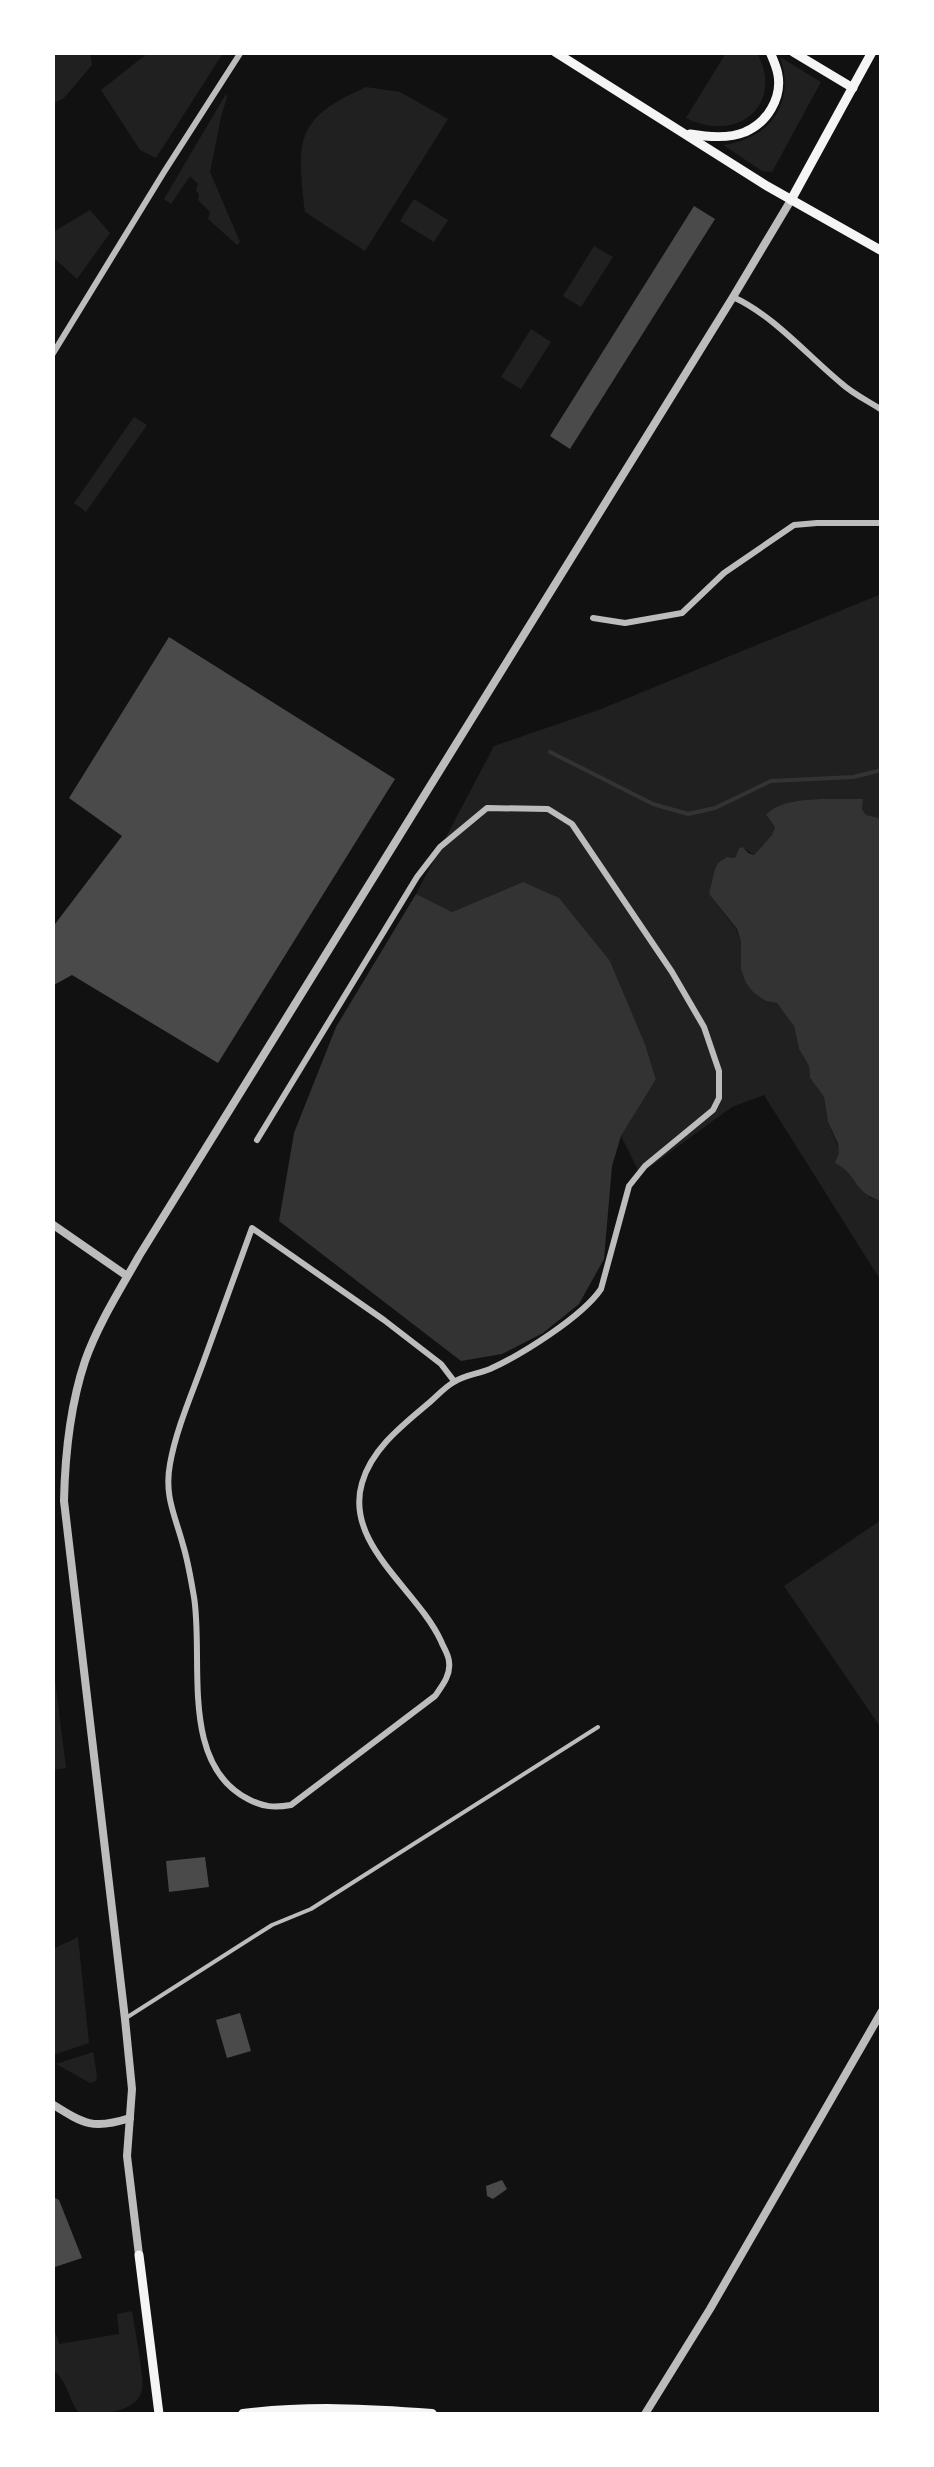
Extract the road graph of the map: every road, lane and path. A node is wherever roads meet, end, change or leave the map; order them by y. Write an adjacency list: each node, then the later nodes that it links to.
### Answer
1 (241, 52): 11 (street)
2 (555, 52): 7 (main road)
3 (770, 52): 7 (main road)
4 (793, 52): 6 (main road)
5 (872, 52): 6 (main road)
6 (853, 88): 8 (main road)
7 (683, 132): 8 (main road)
8 (790, 200): 9 (main road); 10 (street)
9 (882, 251)
10 (733, 297): 12 (street); 17 (street)
11 (52, 355)
12 (882, 410)
13 (882, 522): 14 (street)
14 (593, 618)
15 (257, 1140): 18 (street)
16 (52, 1224): 17 (street)
17 (127, 1276): 21 (street)
18 (454, 1381): 18 (street)
19 (598, 1726): 21 (lane)
20 (882, 2011): 28 (street)
21 (125, 2019): 23 (street)
22 (52, 2104): 23 (street)
23 (130, 2118): 24 (street)
24 (139, 2256): 25 (main road)
25 (159, 2414)
26 (243, 2414): 27 (main road)
27 (432, 2414)
28 (645, 2414)

